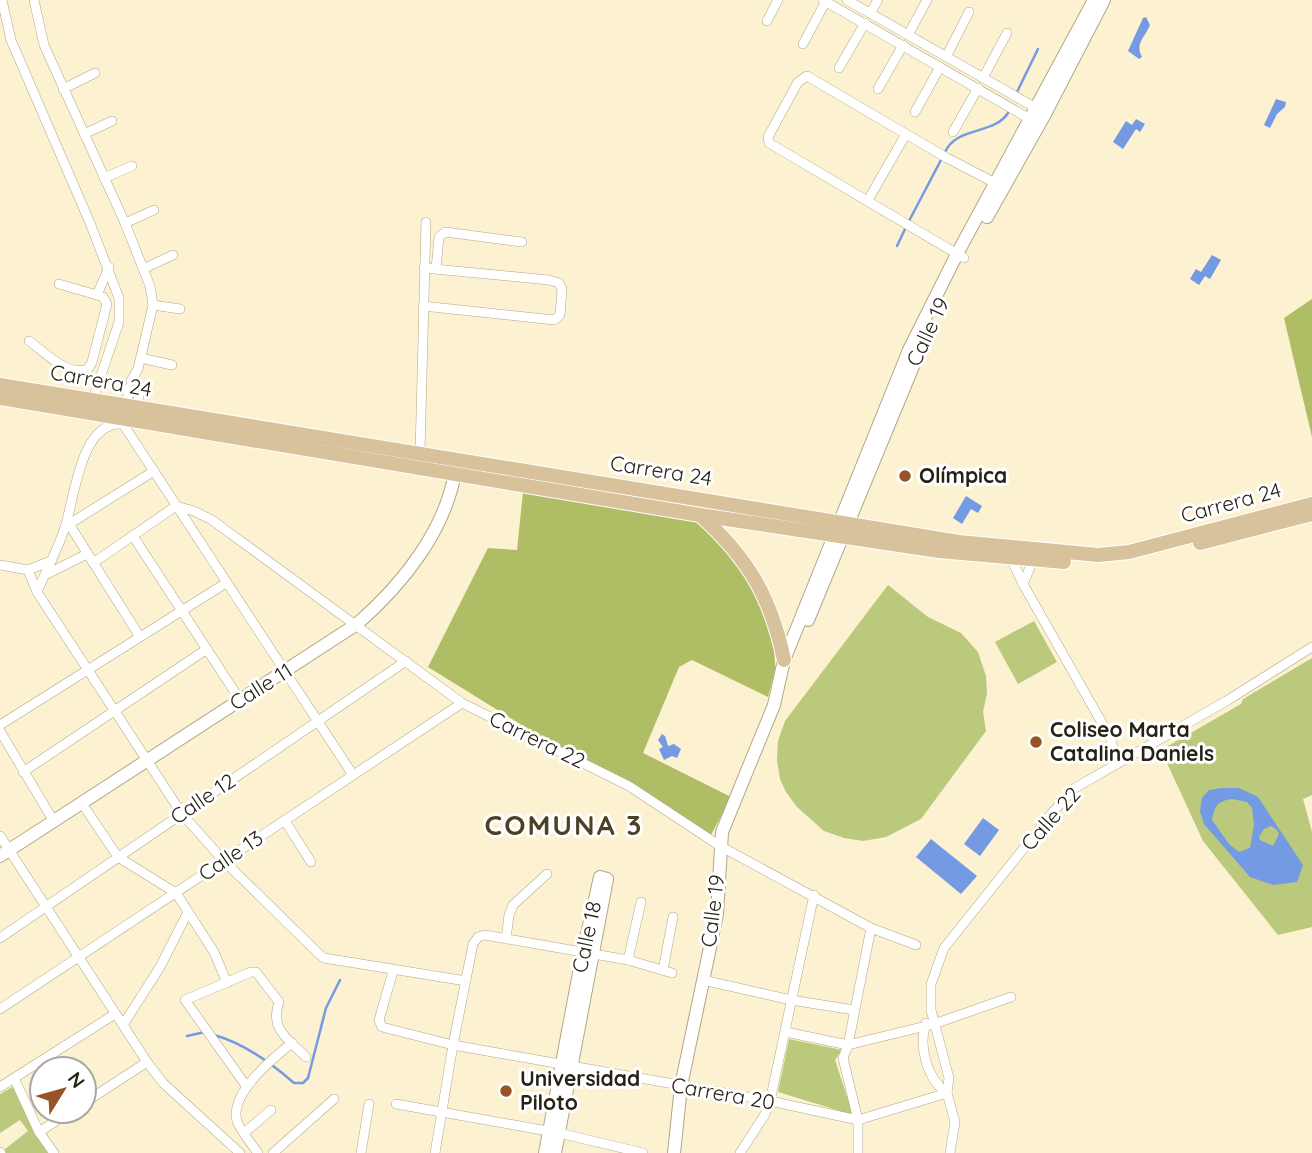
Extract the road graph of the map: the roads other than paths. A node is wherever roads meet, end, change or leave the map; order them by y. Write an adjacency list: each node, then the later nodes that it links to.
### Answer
1 (34, 0): 25 (street)
2 (778, 0): 13 (street)
3 (847, 0): 11 (street)
4 (878, 0): 11 (street)
5 (927, 0): 16 (street)
6 (1094, 0): 28 (street, Calle 19)
7 (1104, 0): 28 (street, Calle 19)
8 (824, 1): 14 (street); 17 (street)
9 (2, 2): 12 (street)
10 (969, 12): 19 (street)
11 (870, 13): 16 (street)
12 (2, 14): 43 (street)
13 (767, 22)
14 (865, 23): 18 (street); 21 (street)
15 (1007, 33): 23 (street)
16 (908, 35): 19 (street)
17 (803, 44)
18 (903, 45): 20 (street); 26 (street)
19 (946, 57): 23 (street)
20 (940, 67): 24 (street); 27 (street)
21 (839, 68)
22 (95, 73): 25 (street)
23 (983, 78): 28 (street)
24 (978, 88): 28 (street); 30 (street)
25 (63, 89): 31 (street)
26 (878, 89)
27 (915, 112)
28 (1038, 116): 35 (street, Calle 19)
29 (113, 121): 31 (street)
30 (953, 132)
31 (84, 134): 34 (street)
32 (906, 134): 35 (street); 36 (street); 36 (street)
33 (132, 166): 34 (street)
34 (104, 178): 39 (street)
35 (1000, 185): 42 (street, Calle 19)
36 (868, 200): 42 (street)
37 (153, 210): 39 (street)
38 (426, 222): 45 (street)
39 (125, 223): 44 (street)
40 (522, 242): 46 (street)
41 (173, 256): 44 (street)
42 (961, 256): 68 (street, Calle 19)
43 (108, 267): 48 (street); 57 (street)
44 (145, 268): 49 (street)
45 (424, 268): 46 (street); 50 (street)
46 (436, 269): 50 (street)
47 (59, 284): 48 (street)
48 (97, 295): 52 (street)
49 (153, 305): 51 (street); 53 (street)
50 (423, 306): 59 (street)
51 (180, 309)
52 (29, 341)
53 (141, 358): 54 (street); 58 (street)
54 (172, 365)
55 (0, 385): 57 (main road, Carrera 24)
56 (0, 398): 57 (main road, Carrera 24)
57 (91, 407): 58 (main road, Carrera 24)
58 (129, 416): 59 (main road, Carrera 24); 61 (main road, Carrera 24); 62 (street); 67 (street)
59 (420, 453): 60 (main road, Carrera 24); 61 (street)
60 (456, 467): 61 (main road, Carrera 24); 66 (main road, Carrera 24); 68 (main road, Carrera 24); 83 (street, Calle 11)
61 (431, 470)
62 (154, 471): 64 (street); 67 (street)
63 (1312, 504): 68 (main road, Carrera 24)
64 (176, 506): 69 (street); 78 (street); 83 (street, Carrera 22)
65 (1312, 514): 72 (main road, Carrera 24)
66 (700, 515): 68 (main road, Carrera 24); 87 (main road)
67 (67, 526): 70 (street); 73 (street)
68 (841, 529): 71 (main road, Carrera 24); 81 (street, Calle 19)
69 (133, 536): 74 (street); 82 (street)
70 (87, 554): 74 (street); 77 (street)
71 (1011, 558): 72 (main road, Carrera 24); 79 (street)
72 (1033, 560): 79 (street)
73 (51, 561): 76 (street); 77 (street)
74 (93, 563): 84 (street)
75 (0, 565): 76 (street)
76 (28, 570): 80 (street)
77 (44, 575): 80 (street)
78 (226, 583): 82 (street); 90 (street)
79 (1023, 584): 99 (street)
80 (37, 592): 89 (street)
81 (816, 592): 87 (street, Calle 19); 91 (street, Calle 19)
82 (182, 611): 84 (street); 86 (street)
83 (357, 624): 88 (street, Carrera 22); 90 (street, Calle 11)
84 (140, 637): 89 (street)
85 (1312, 647): 99 (street, Calle 22)
86 (207, 649): 92 (street); 94 (street)
87 (784, 660): 91 (street, Calle 19)
88 (406, 661): 93 (street, Carrera 22); 95 (street, Calle 12)
89 (88, 670): 94 (street); 96 (street)
90 (285, 672): 92 (street, Calle 11); 95 (street)
91 (782, 677): 107 (street, Calle 19)
92 (240, 700): 98 (street, Calle 11)
93 (462, 703): 101 (street, Calle 13); 107 (street, Carrera 22)
94 (116, 711): 98 (street); 100 (street)
95 (317, 722): 101 (street); 103 (street, Calle 12)
96 (0, 725)
97 (0, 731): 100 (street)
98 (148, 760): 102 (street, Calle 11); 103 (street)
99 (1117, 762): 134 (street, Calle 22)
100 (23, 772): 104 (street)
101 (353, 775): 105 (street, Calle 13)
102 (81, 802): 104 (street, Calle 11); 109 (street)
103 (182, 814): 109 (street, Calle 12); 110 (street)
104 (53, 820): 108 (street, Calle 11)
105 (285, 821): 110 (street, Calle 13); 111 (street)
106 (0, 836): 108 (street)
107 (720, 846): 114 (street, Carrera 22); 127 (street, Calle 19)
108 (4, 853): 116 (street)
109 (118, 857): 113 (street); 116 (street, Calle 12)
110 (224, 861): 113 (street, Calle 13); 126 (street)
111 (311, 862)
112 (547, 874): 121 (street)
113 (176, 893): 117 (street); 124 (street, Calle 13)
114 (814, 895): 119 (street, Carrera 22); 131 (street)
115 (641, 902): 125 (street)
116 (46, 907): 120 (street, Calle 12); 124 (street)
117 (188, 912): 129 (street); 137 (street)
118 (673, 917): 125 (street)
119 (871, 928): 122 (street, Carrera 22); 133 (street)
120 (0, 938)
121 (506, 939): 123 (street); 128 (street)
122 (916, 945)
123 (588, 953): 123 (street, Calle 18); 125 (street); 145 (street, Calle 18)
124 (78, 957): 132 (street, Calle 13); 135 (street)
125 (628, 960)
126 (393, 971): 128 (street); 141 (street, Carrera 20)
127 (703, 980): 131 (street); 147 (street, Calle 19)
128 (466, 981): 141 (street)
129 (227, 983): 140 (street); 149 (street)
130 (1011, 997): 136 (street)
131 (791, 1000): 133 (street); 139 (street)
132 (0, 1009)
133 (854, 1010): 142 (street)
134 (931, 1010): 136 (street, Calle 22); 138 (street, Calle 22)
135 (115, 1014): 137 (street); 146 (street)
136 (934, 1024): 138 (street); 150 (street, Calle 22)
137 (123, 1026): 144 (street)
138 (924, 1027): 142 (street); 150 (street, Calle 22)
139 (786, 1032): 142 (street); 153 (street)
140 (292, 1043): 143 (street); 149 (street)
141 (453, 1045): 145 (street, Carrera 20); 157 (street)
142 (848, 1045): 158 (street)
143 (306, 1057)
144 (147, 1062): 151 (street); 164 (street)
145 (565, 1067): 147 (street, Carrera 20); 161 (street, Calle 18)
146 (14, 1078): 148 (street); 160 (street)
147 (681, 1086): 153 (street, Carrera 20); 172 (street, Calle 19)
148 (0, 1087)
149 (247, 1087): 162 (street)
150 (947, 1093): 158 (street, Carrera 20); 175 (street, Calle 22)
151 (98, 1094)
152 (334, 1099): 166 (street)
153 (770, 1101): 158 (street, Carrera 20); 173 (street)
154 (369, 1104): 167 (street)
155 (397, 1104): 157 (street)
156 (271, 1110): 162 (street)
157 (443, 1112): 161 (street); 168 (street)
158 (858, 1120): 174 (street)
159 (50, 1125): 160 (street)
160 (39, 1132): 163 (street)
161 (554, 1132): 169 (street, Calle 18); 170 (street, Calle 18); 171 (street)
162 (244, 1133): 165 (street)
163 (54, 1153)
164 (240, 1153)
165 (258, 1153)
166 (273, 1153)
167 (361, 1153)
168 (435, 1153)
169 (545, 1153)
170 (555, 1153)
171 (643, 1153)
172 (674, 1153)
173 (740, 1153)
174 (858, 1153)
175 (950, 1153)

